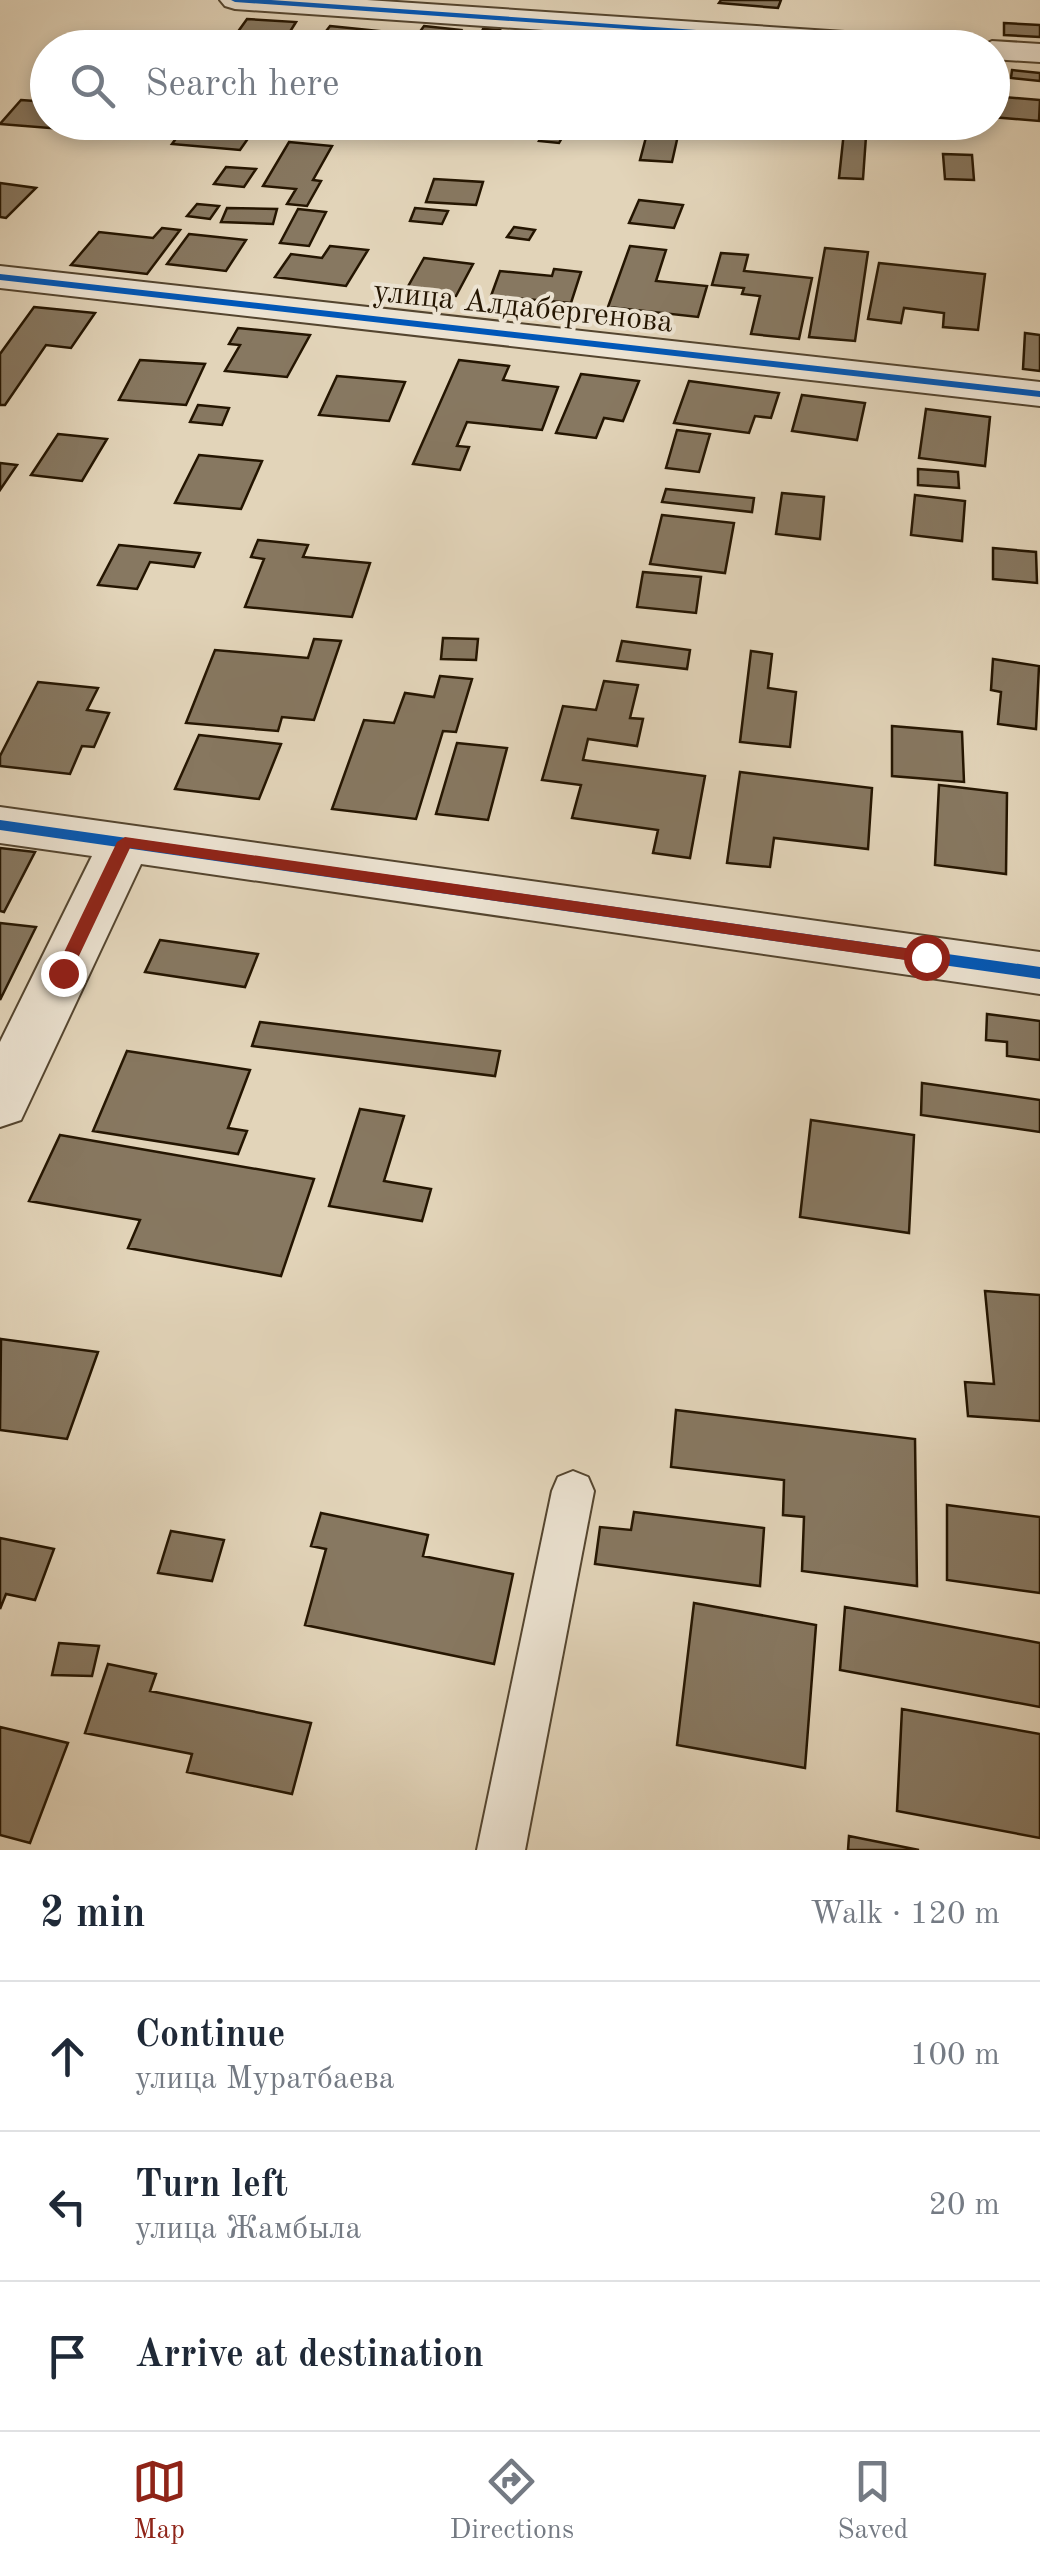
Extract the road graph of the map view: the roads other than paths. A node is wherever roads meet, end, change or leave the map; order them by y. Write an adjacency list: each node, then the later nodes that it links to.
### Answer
1 (236, 0): 2 (street)
2 (552, 10): 3 (street)
3 (761, 30)
4 (1010, 52): 5 (street)
5 (1040, 54)
6 (0, 277): 7 (street, улица Алдабергенова)
7 (1040, 394)
8 (0, 825): 9 (street)
9 (125, 842): 10 (street); 11 (street)
10 (1040, 973)
11 (0, 1104)
12 (573, 1491): 13 (lane)
13 (501, 1850)

